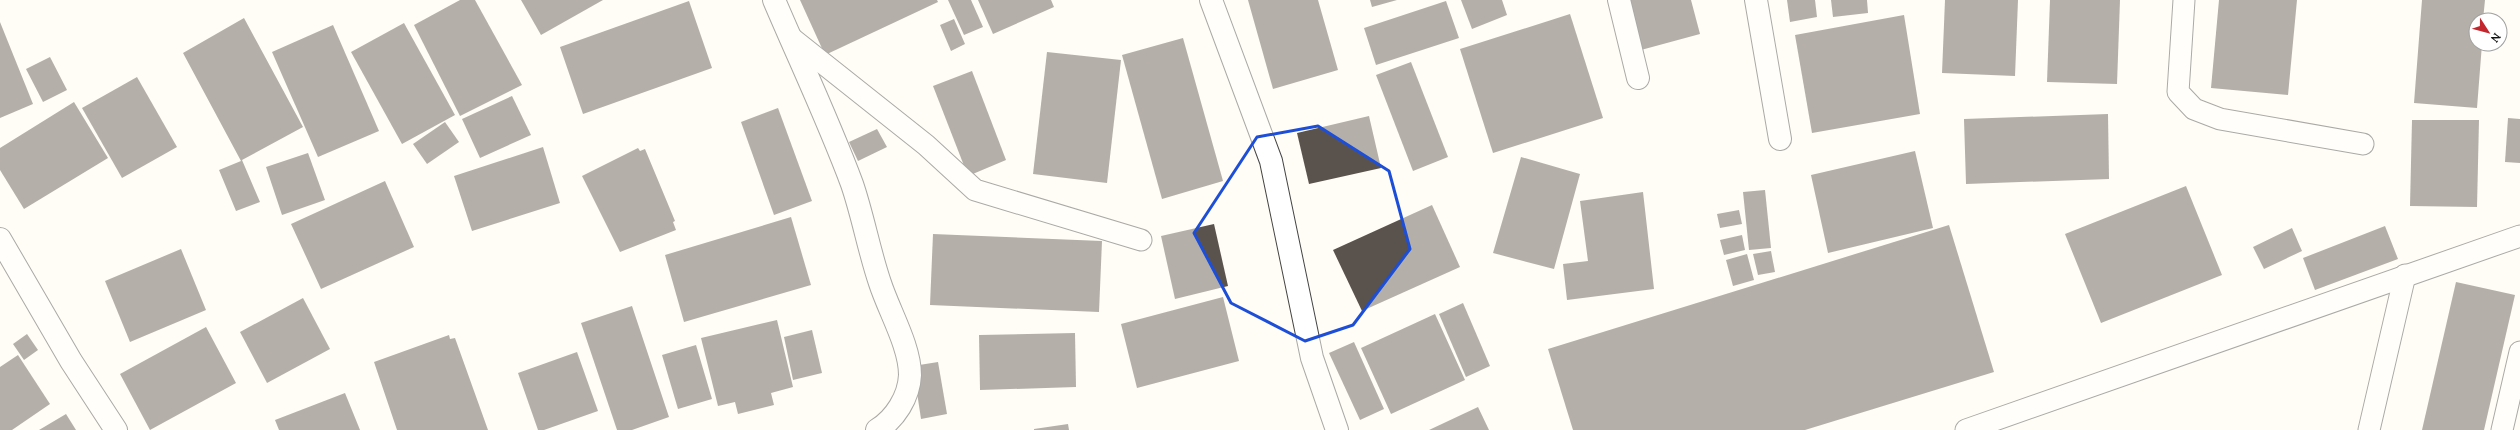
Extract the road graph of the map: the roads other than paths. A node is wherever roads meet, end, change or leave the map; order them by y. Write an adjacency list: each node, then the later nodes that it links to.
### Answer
1 (774, 0): 6 (street)
2 (1211, 0): 17 (street)
3 (1619, 0): 7 (street)
4 (1756, 0): 8 (street)
5 (2184, 0): 9 (lane)
6 (790, 37): 12 (lane); 16 (street)
7 (1638, 78)
8 (1780, 139)
9 (2363, 144)
10 (2520, 236): 13 (lane)
11 (0, 239): 15 (street)
12 (1141, 240)
13 (2405, 275): 18 (lane); 19 (lane)
14 (2520, 352): 20 (lane)
15 (116, 430)
16 (877, 430)
17 (1336, 430)
18 (1966, 430)
19 (2369, 430)
20 (2502, 430)

